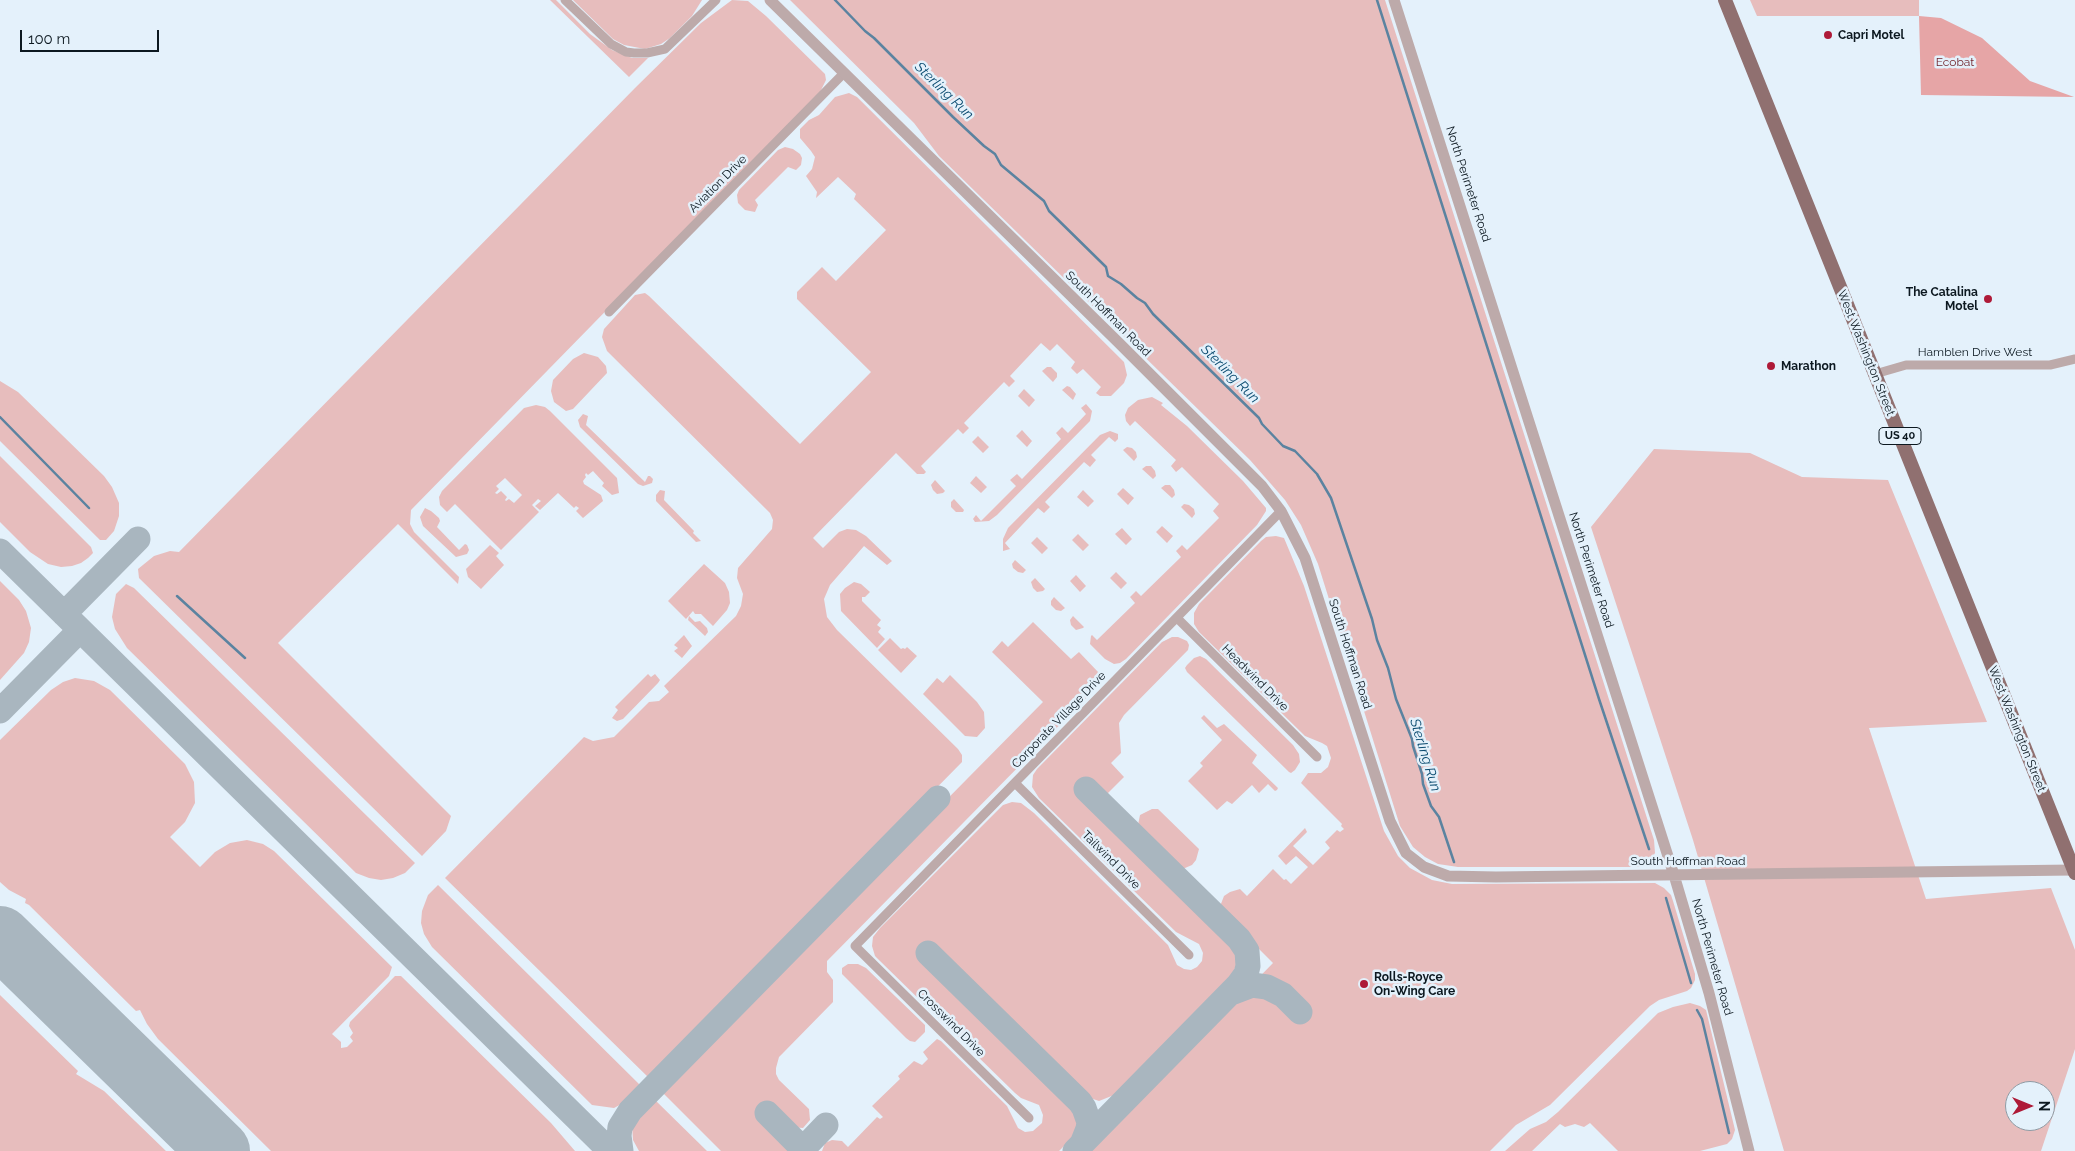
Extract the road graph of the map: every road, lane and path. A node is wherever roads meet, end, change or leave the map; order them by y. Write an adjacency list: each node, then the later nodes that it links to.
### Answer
1 (565, 0): 2 (street)
2 (716, 0)
3 (770, 0): 6 (street, South Hoffman Road)
4 (1394, 0): 15 (street, North Perimeter Road)
5 (1725, 0): 9 (main road, West Washington Street / US 40)
6 (844, 73): 7 (street, Aviation Drive); 10 (street, South Hoffman Road)
7 (609, 312)
8 (2075, 359): 9 (street, Hamblen Drive West)
9 (1875, 374): 14 (main road, West Washington Street / US 40)
10 (1281, 511): 11 (street, Corporate Village Drive); 15 (street, South Hoffman Road)
11 (1177, 618): 12 (street, Headwind Drive); 13 (street, Corporate Village Drive)
12 (1317, 757)
13 (1015, 783): 16 (street, Corporate Village Drive); 17 (street, Tailwind Drive)
14 (2074, 871): 15 (street, South Hoffman Road)
15 (1674, 875): 19 (street, North Perimeter Road)
16 (855, 946): 18 (street, Crosswind Drive)
17 (1189, 955)
18 (1030, 1118)
19 (1749, 1151)

